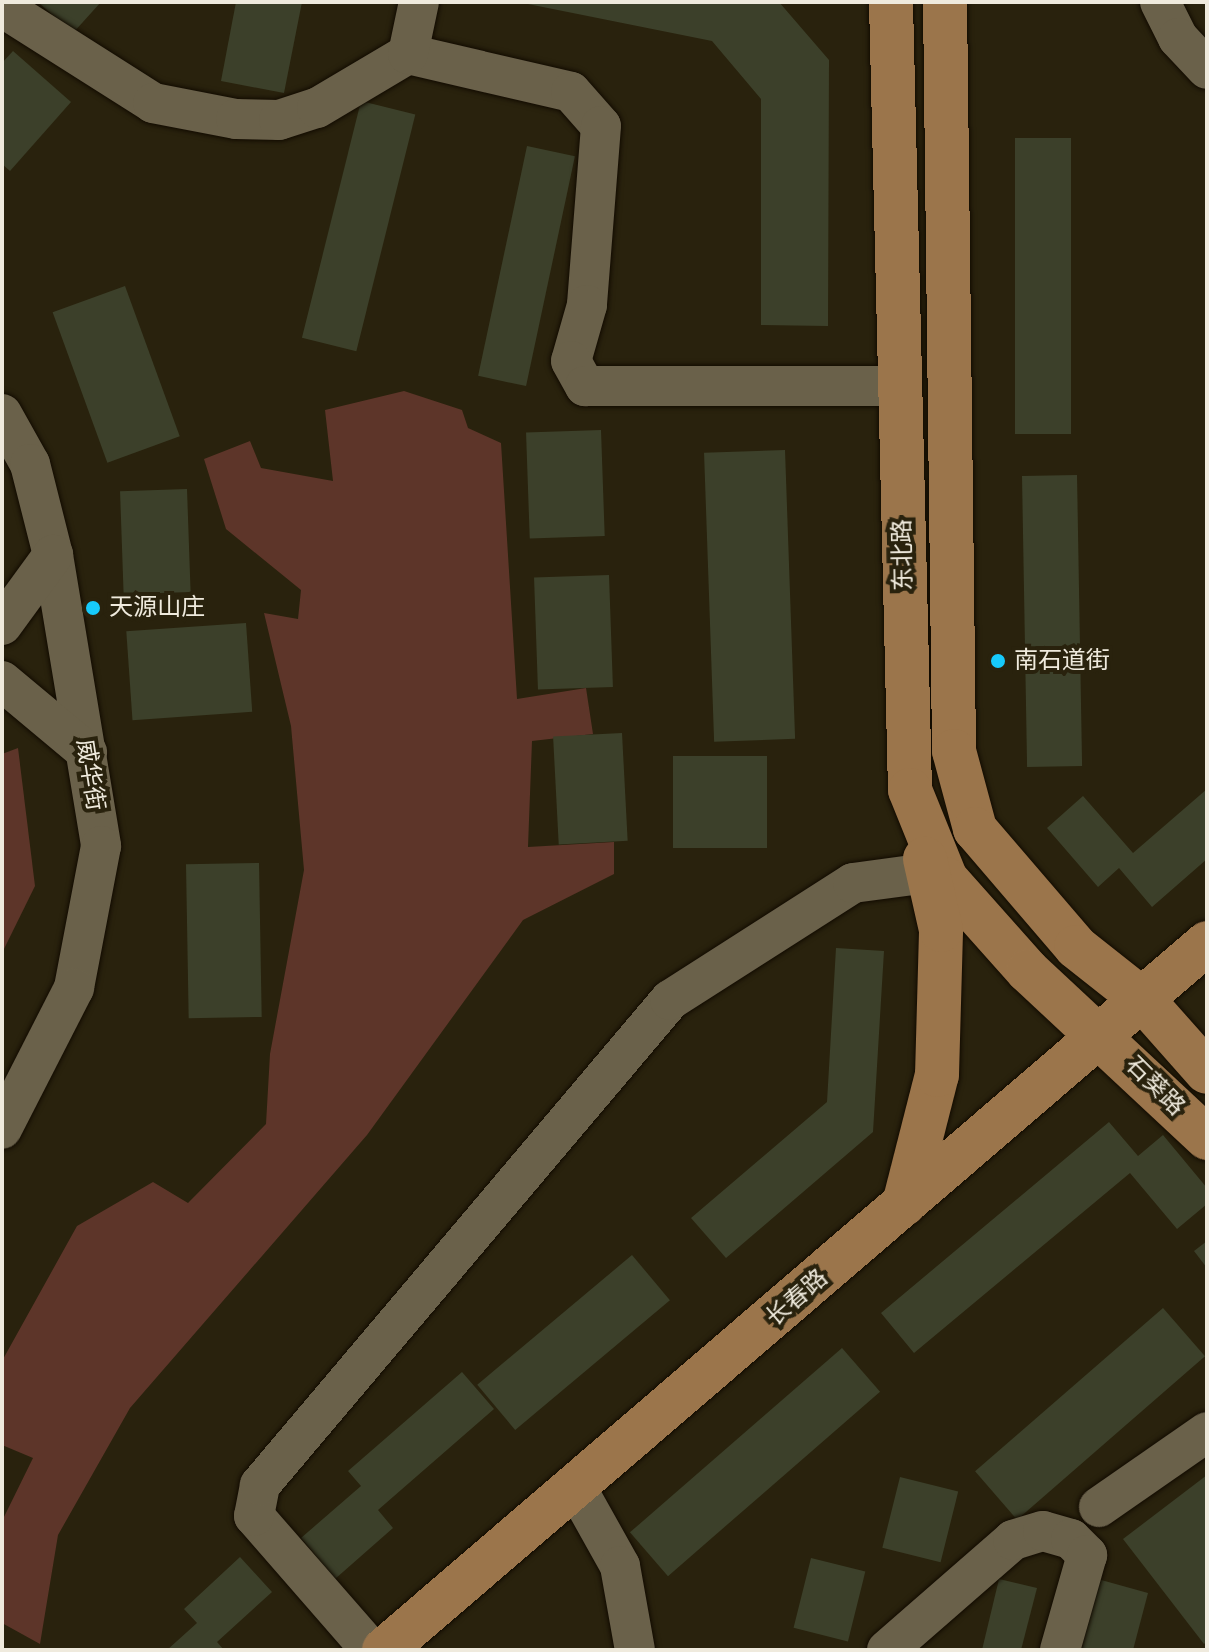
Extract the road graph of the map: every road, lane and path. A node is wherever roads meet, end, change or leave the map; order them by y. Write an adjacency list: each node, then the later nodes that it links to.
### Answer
1 (419, 2): 6 (street)
2 (891, 2): 8 (main road, 东北路)
3 (945, 2): 17 (main road, 东北路)
4 (1160, 2): 7 (street)
5 (2, 7): 6 (street)
6 (408, 54): 8 (street)
7 (1207, 69)
8 (900, 386): 14 (main road, 东北路)
9 (2, 414): 10 (street, 威华街)
10 (53, 555): 11 (street); 13 (street, 威华街)
11 (2, 625)
12 (2, 681): 13 (street)
13 (87, 752): 20 (street, 威华街)
14 (910, 790): 15 (main road); 18 (main road, 东北路)
15 (928, 873): 22 (main road); 26 (street)
16 (1207, 943): 17 (main road, 长春路)
17 (1143, 1000): 18 (main road, 长春路); 19 (main road, 石葵路)
18 (1103, 1034): 21 (main road, 石葵路); 22 (main road, 长春路)
19 (1207, 1072)
20 (2, 1129)
21 (1207, 1138)
22 (904, 1204): 24 (main road, 长春路)
23 (1207, 1432): 25 (street)
24 (577, 1489): 27 (main road, 长春路); 28 (street)
25 (1099, 1507)
26 (371, 1650)
27 (384, 1650)
28 (635, 1650)
29 (887, 1650): 30 (street)
30 (1060, 1650)

